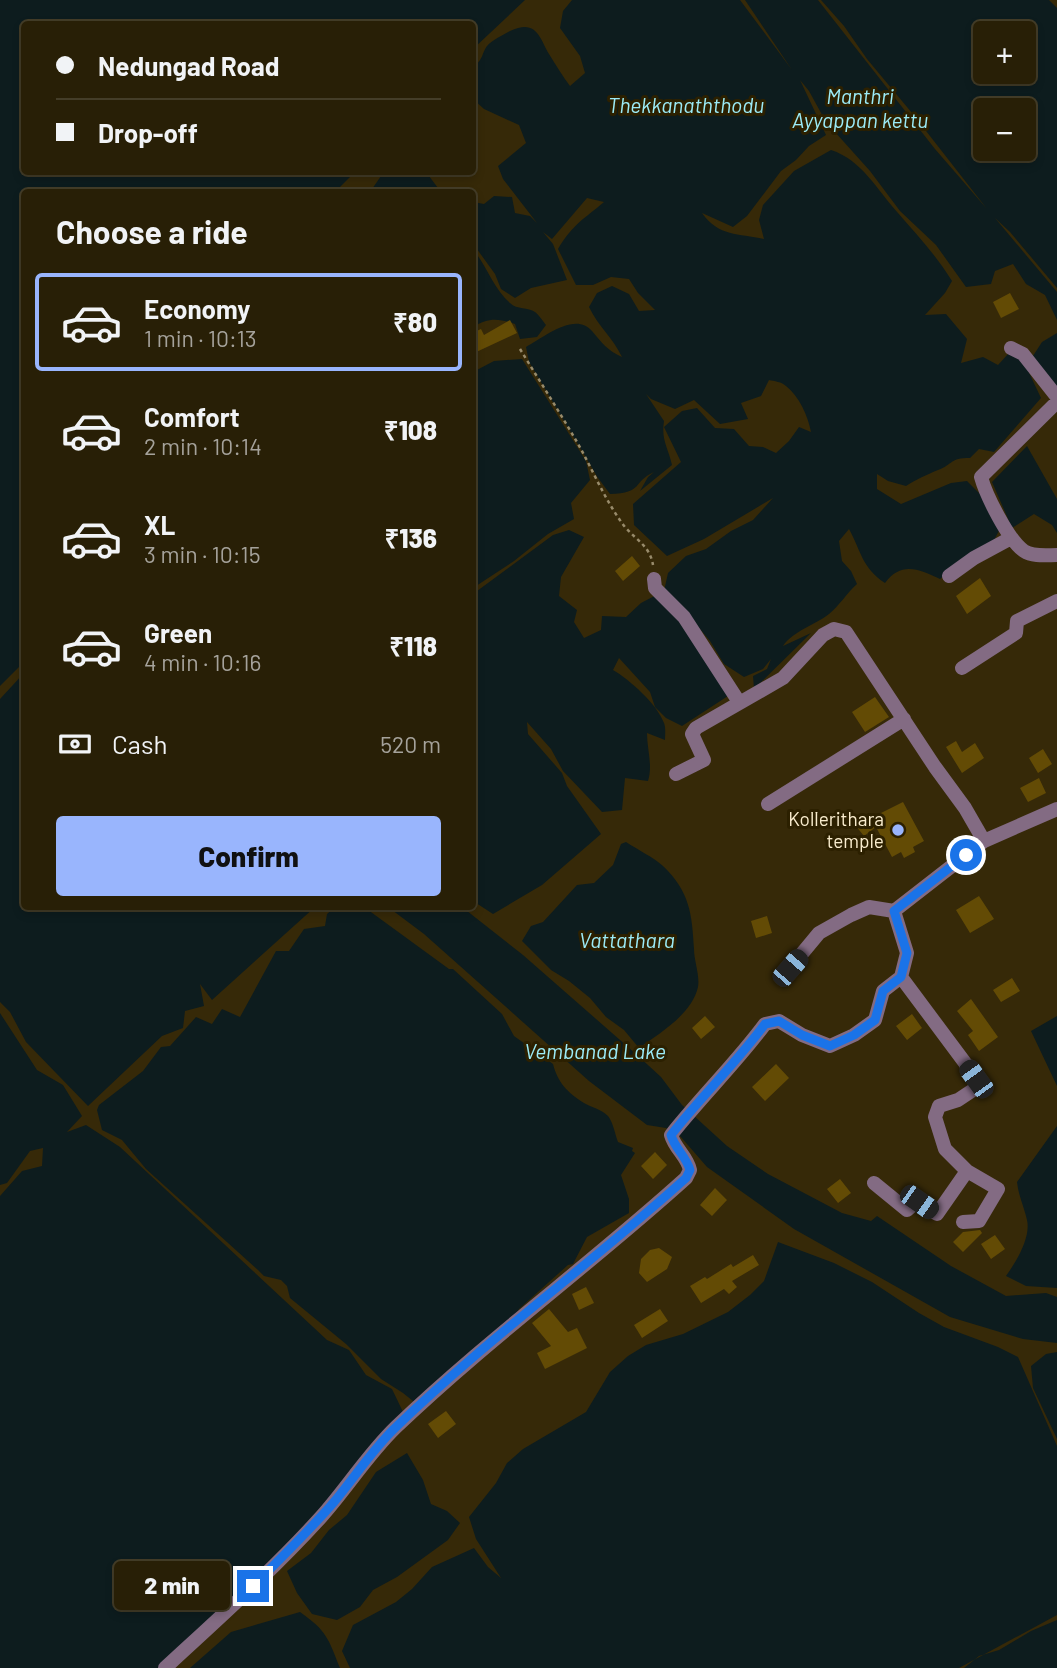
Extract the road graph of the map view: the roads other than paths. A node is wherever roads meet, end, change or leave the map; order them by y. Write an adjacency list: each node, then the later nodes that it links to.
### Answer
1 (1011, 348): 2 (street)
2 (1057, 399): 3 (street)
3 (1011, 538): 4 (street); 5 (street)
4 (1057, 555)
5 (949, 576)
6 (654, 579): 9 (street)
7 (1057, 601): 8 (street)
8 (962, 668)
9 (739, 702): 10 (street); 11 (street)
10 (904, 719): 12 (street); 14 (street)
11 (676, 774)
12 (768, 804)
13 (1057, 809): 14 (street)
14 (984, 841): 15 (street)
15 (894, 911): 16 (street); 17 (street)
16 (790, 968)
17 (901, 977): 18 (street); 21 (street)
18 (967, 1171): 19 (street); 20 (street)
19 (874, 1183)
20 (963, 1222)
21 (165, 1668)

